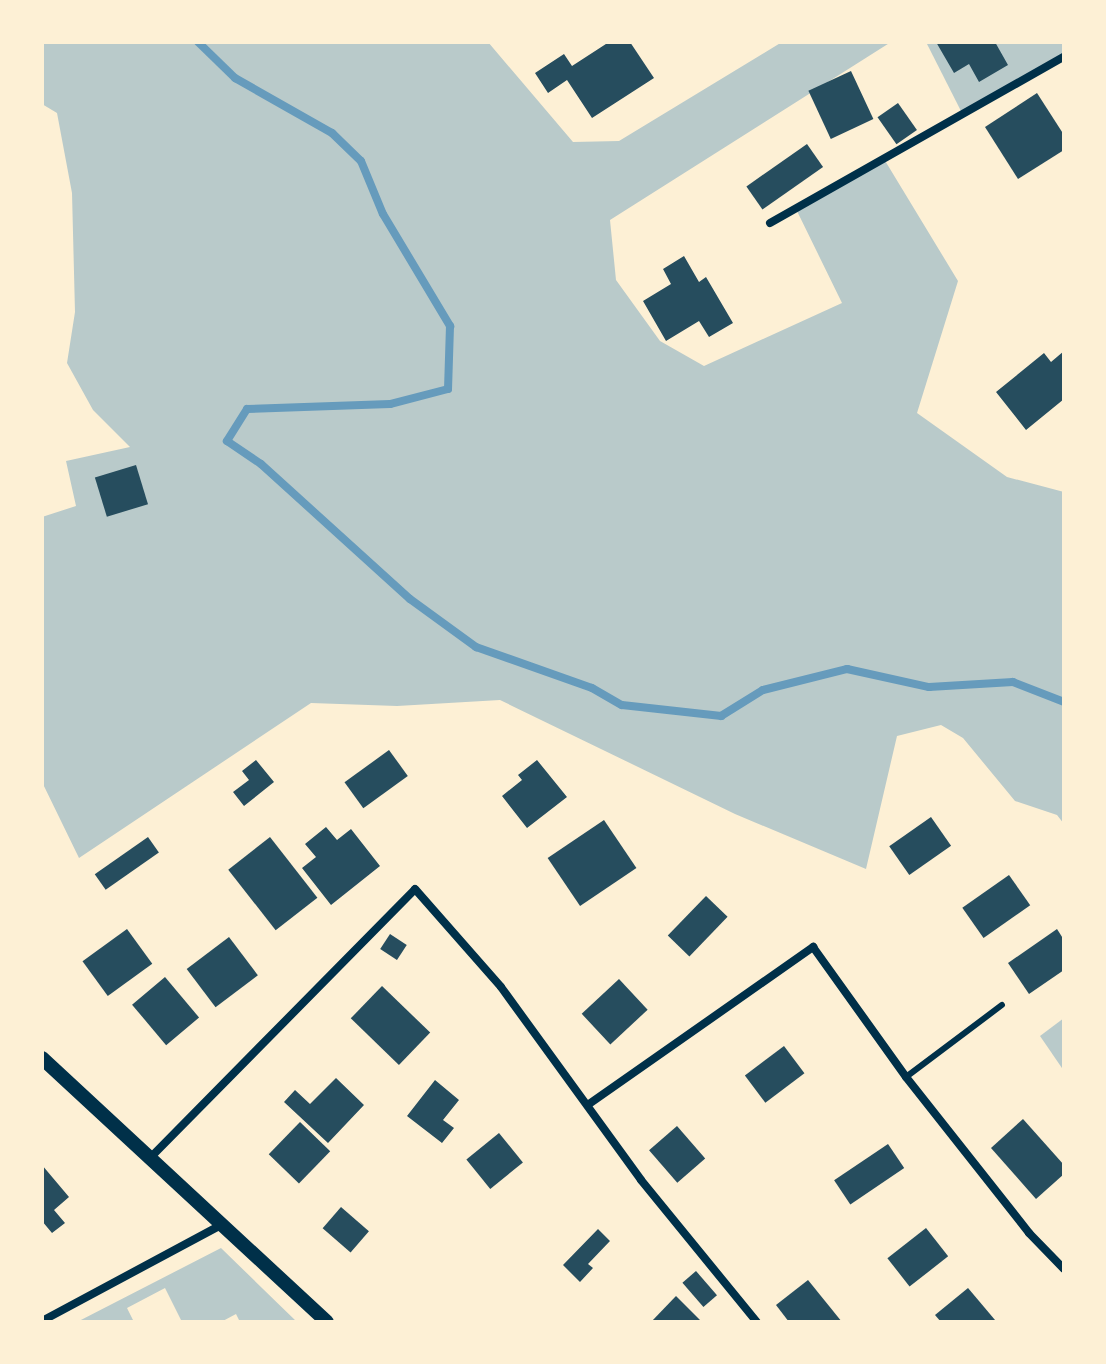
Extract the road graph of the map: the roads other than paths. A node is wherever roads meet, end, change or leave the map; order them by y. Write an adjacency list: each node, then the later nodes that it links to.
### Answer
1 (1064, 57): 2 (street)
2 (770, 223)
3 (1002, 1005): 5 (lane)
4 (42, 1058): 7 (street)
5 (906, 1077): 6 (street); 9 (street)
6 (589, 1104): 7 (street); 12 (street)
7 (151, 1157): 8 (street)
8 (224, 1223): 10 (street); 11 (street)
9 (1064, 1269)
10 (42, 1321)
11 (327, 1322)
12 (757, 1322)

